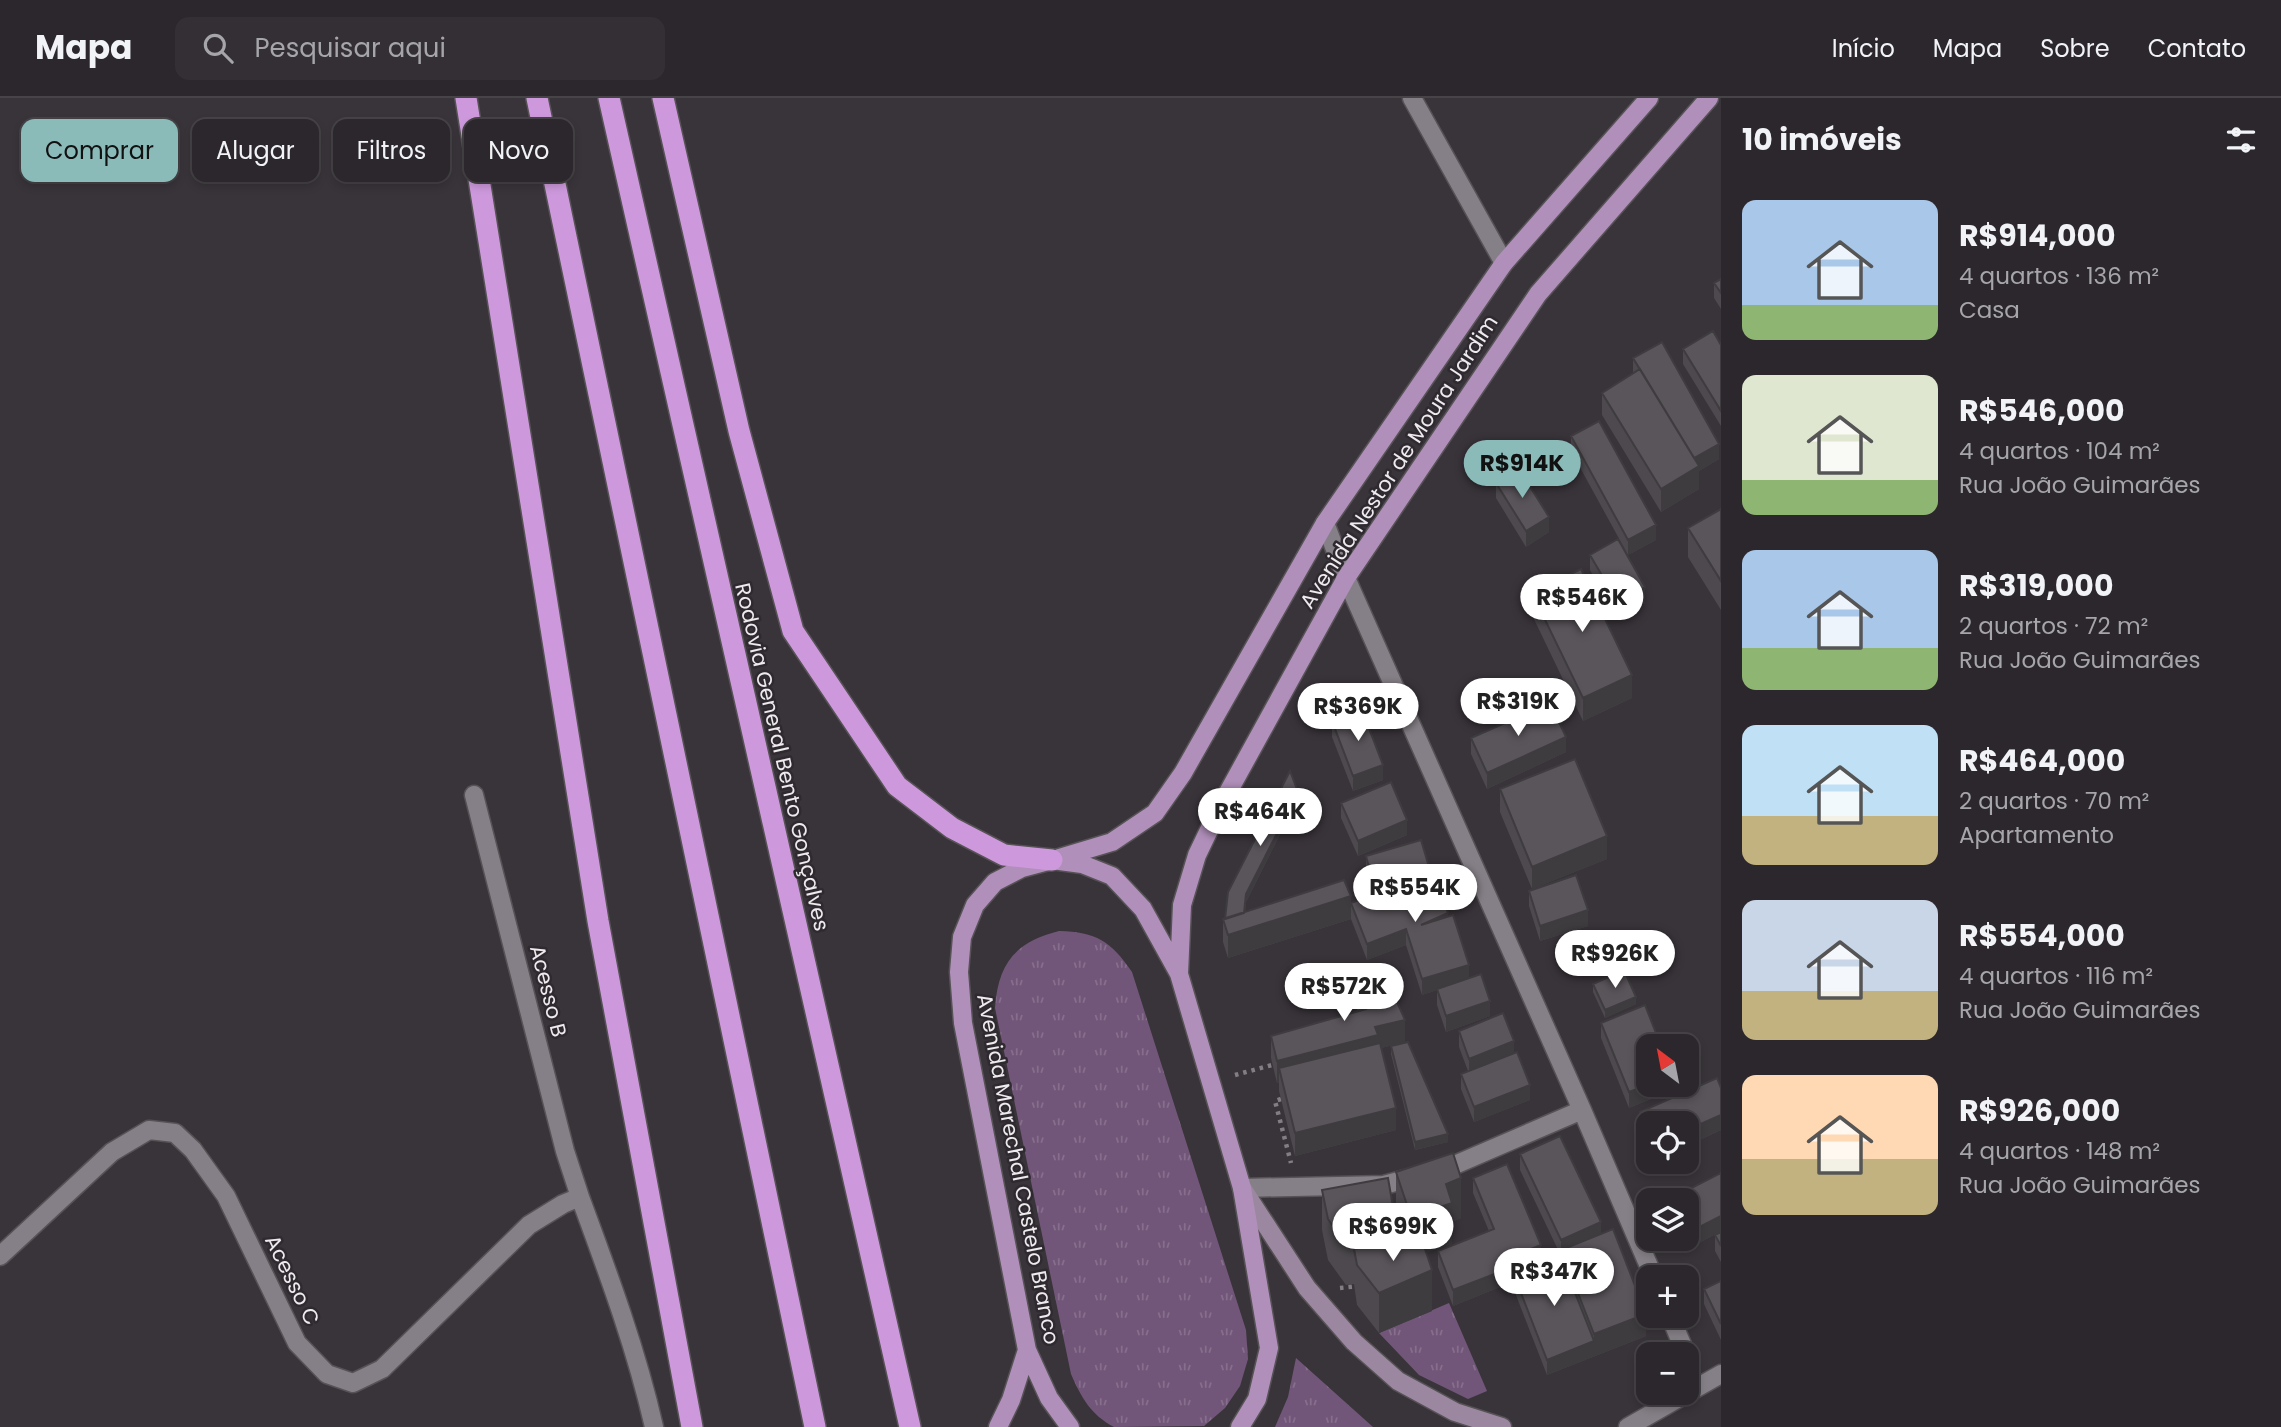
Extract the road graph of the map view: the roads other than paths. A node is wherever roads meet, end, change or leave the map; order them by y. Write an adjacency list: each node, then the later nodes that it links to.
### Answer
1 (466, 98): 24 (highway)
2 (537, 98): 25 (highway)
3 (608, 98): 22 (highway, Rodovia General Bento Gonçalves)
4 (663, 98): 12 (highway)
5 (1412, 98): 8 (street)
6 (1649, 98): 8 (main road, Avenida Nestor de Moura Jardim)
7 (1709, 98): 10 (main road, Avenida Nestor de Moura Jardim)
8 (1504, 263): 9 (main road, Avenida Nestor de Moura Jardim)
9 (1325, 523): 10 (street); 12 (main road, Avenida Nestor de Moura Jardim)
10 (1346, 578): 13 (main road, Avenida Nestor de Moura Jardim); 14 (street)
11 (474, 795): 16 (street, Acesso B)
12 (1052, 860): 13 (main road, Avenida Marechal Castelo Branco); 19 (main road, Avenida Marechal Castelo Branco)
13 (1179, 974): 15 (main road, Avenida Marechal Castelo Branco)
14 (1582, 1110): 15 (street); 18 (street)
15 (1242, 1188): 28 (main road, Avenida Marechal Castelo Branco); 29 (main road, Avenida Marechal Castelo Branco)
16 (571, 1201): 17 (street, Acesso C); 23 (street, Acesso B)
17 (0, 1256)
18 (1648, 1265)
19 (1027, 1350): 26 (main road); 27 (main road, Avenida Marechal Castelo Branco)
20 (1721, 1374): 21 (street)
21 (1700, 1386): 30 (street)
22 (909, 1423)
23 (654, 1427)
24 (692, 1427)
25 (815, 1427)
26 (998, 1427)
27 (1070, 1427)
28 (1240, 1427)
29 (1502, 1427)
30 (1628, 1427)

